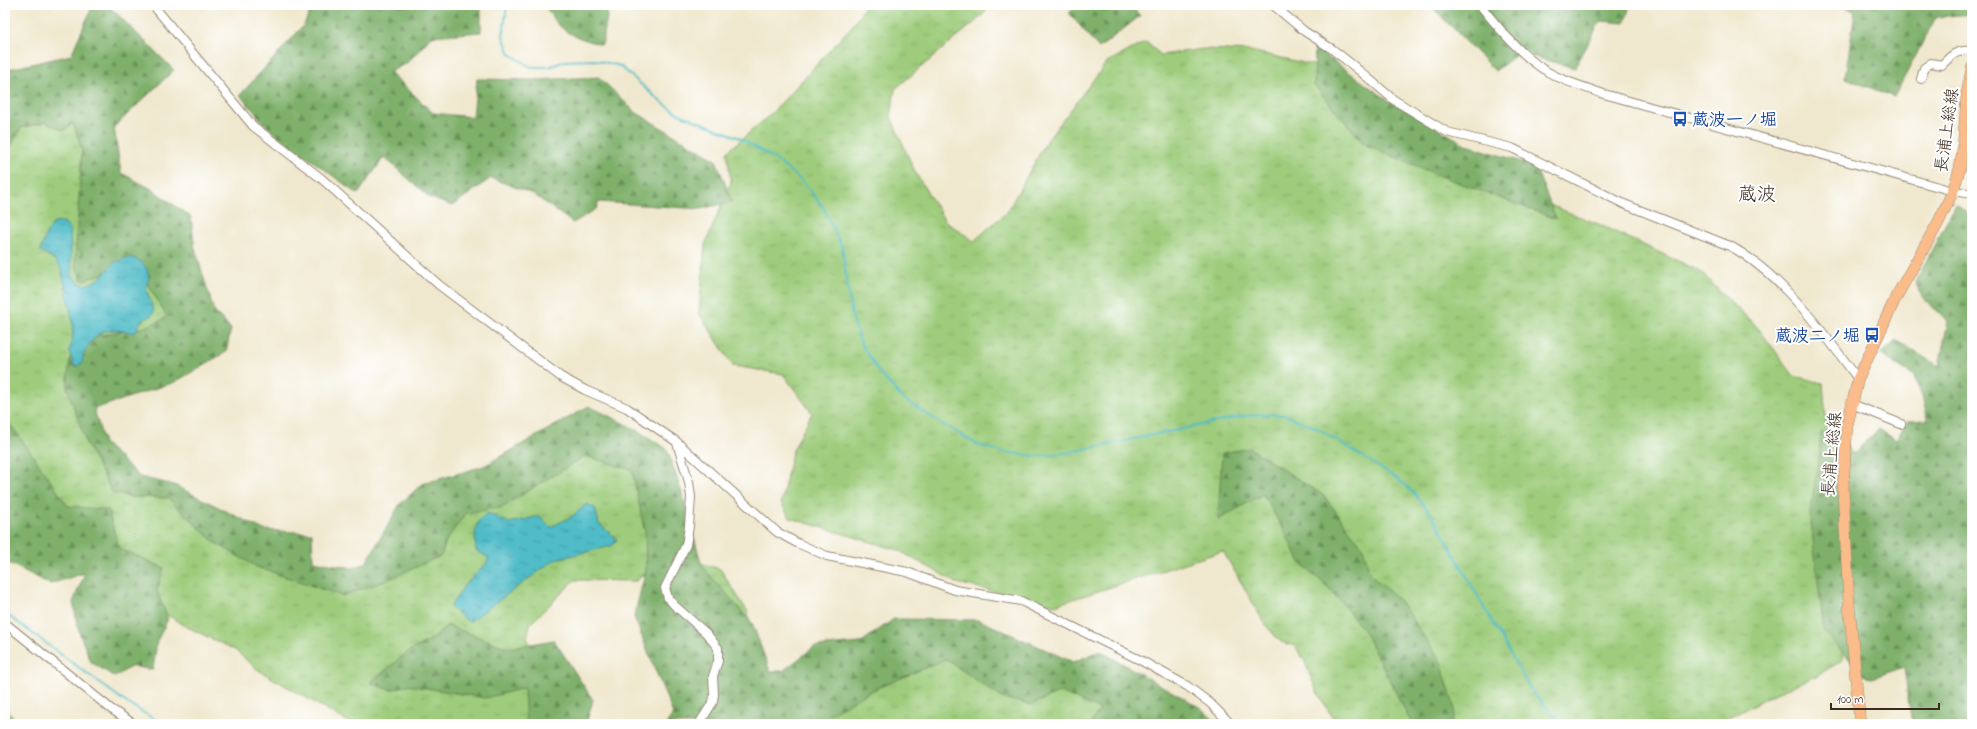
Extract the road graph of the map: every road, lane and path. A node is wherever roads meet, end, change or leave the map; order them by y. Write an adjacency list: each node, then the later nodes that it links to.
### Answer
1 (153, 5): 13 (street)
2 (1273, 5): 10 (street)
3 (1480, 5): 8 (street)
4 (1972, 51): 6 (street)
5 (1972, 68): 7 (main road, 長浦上総線)
6 (1921, 79)
7 (1970, 94): 8 (main road, 長浦上総線)
8 (1953, 191): 9 (street); 10 (main road, 長浦上総線)
9 (1972, 194)
10 (1858, 379): 11 (main road, 長浦上総線)
11 (1852, 404): 12 (street); 18 (main road, 長浦上総線)
12 (1901, 424)
13 (677, 442): 16 (street); 17 (street)
14 (5, 623): 15 (street)
15 (134, 724)
16 (699, 724)
17 (1231, 724)
18 (1860, 724)

